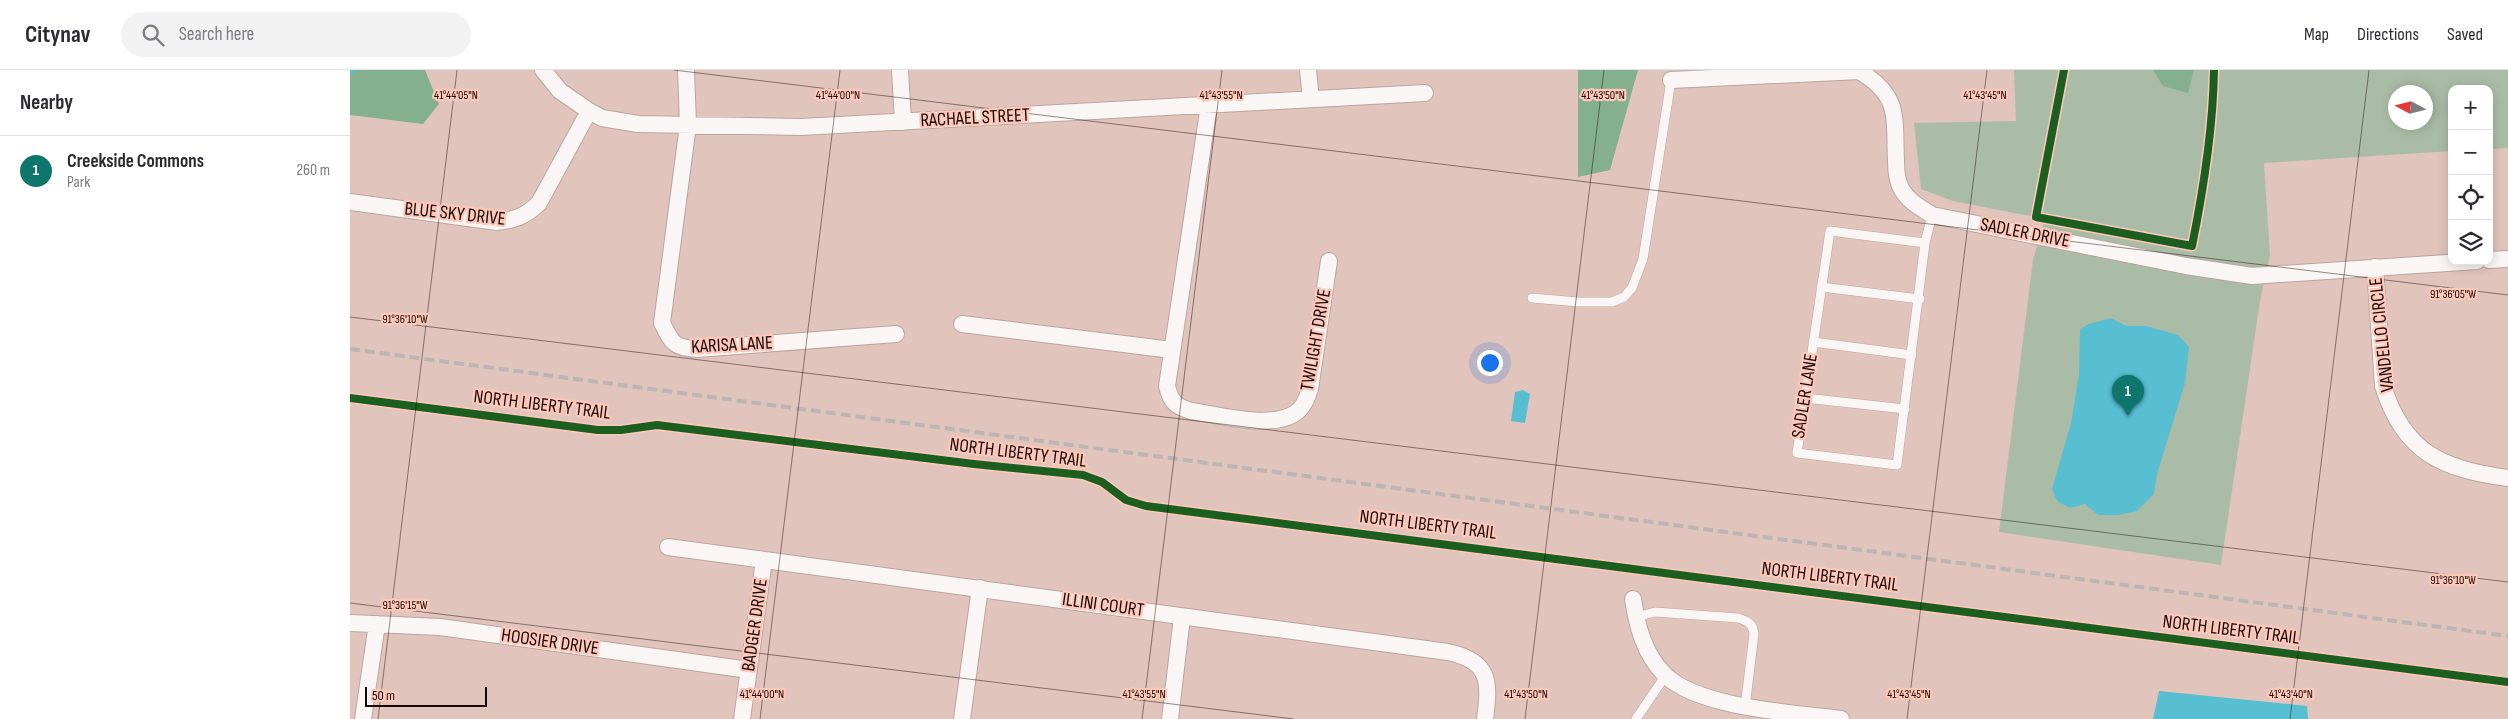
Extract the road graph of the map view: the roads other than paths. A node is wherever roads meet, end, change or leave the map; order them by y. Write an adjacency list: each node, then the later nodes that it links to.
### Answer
1 (543, 70): 9 (street, RACHAEL STREET)
2 (686, 70): 11 (street, KARISA LANE)
3 (900, 70): 10 (street)
4 (1308, 70): 7 (street)
5 (1671, 80): 13 (street, SADLER DRIVE); 21 (lane)
6 (1424, 93): 7 (street, RACHAEL STREET)
7 (1311, 99): 8 (street, RACHAEL STREET)
8 (1209, 105): 10 (street, RACHAEL STREET); 26 (street, TWILIGHT DRIVE)
9 (589, 111): 11 (street, RACHAEL STREET); 12 (street, BLUE SKY DRIVE)
10 (902, 122): 11 (street, RACHAEL STREET)
11 (688, 125): 24 (street, KARISA LANE)
12 (350, 202)
13 (1932, 215): 14 (lane, SADLER LANE); 19 (street, SADLER DRIVE)
14 (1925, 243): 20 (lane, SADLER LANE); 22 (lane, SADLER LANE)
15 (2508, 259): 16 (street)
16 (2493, 260)
17 (1329, 261): 26 (street, TWILIGHT DRIVE)
18 (2448, 263): 19 (street, SADLER DRIVE)
19 (2375, 268): 30 (street, VANDELLO CIRCLE)
20 (1821, 287): 22 (lane); 25 (lane, SADLER LANE)
21 (1532, 298)
22 (1920, 299): 27 (lane, SADLER LANE)
23 (962, 324): 26 (street)
24 (896, 334)
25 (1813, 342): 27 (lane); 28 (lane, SADLER LANE)
26 (1172, 350)
27 (1912, 355): 29 (lane, SADLER LANE)
28 (1805, 398): 29 (lane); 29 (lane, SADLER LANE)
29 (1905, 409)
30 (2508, 478)
31 (668, 547): 32 (street, ILLINI COURT)
32 (764, 560): 33 (street, ILLINI COURT); 39 (street, BADGER DRIVE)
33 (980, 588): 35 (street, ILLINI COURT); 44 (street)
34 (1632, 599): 36 (street)
35 (1182, 617): 45 (street); 46 (street, ILLINI COURT)
36 (1636, 617): 40 (street); 41 (lane)
37 (350, 623): 38 (street, HOOSIER DRIVE)
38 (377, 624): 39 (street, HOOSIER DRIVE); 42 (street)
39 (749, 670): 43 (street, BADGER DRIVE)
40 (1666, 675): 41 (street); 47 (lane)
41 (1745, 706): 48 (street)
42 (363, 719)
43 (742, 719)
44 (962, 719)
45 (1170, 719)
46 (1485, 719)
47 (1636, 719)
48 (1841, 719)

